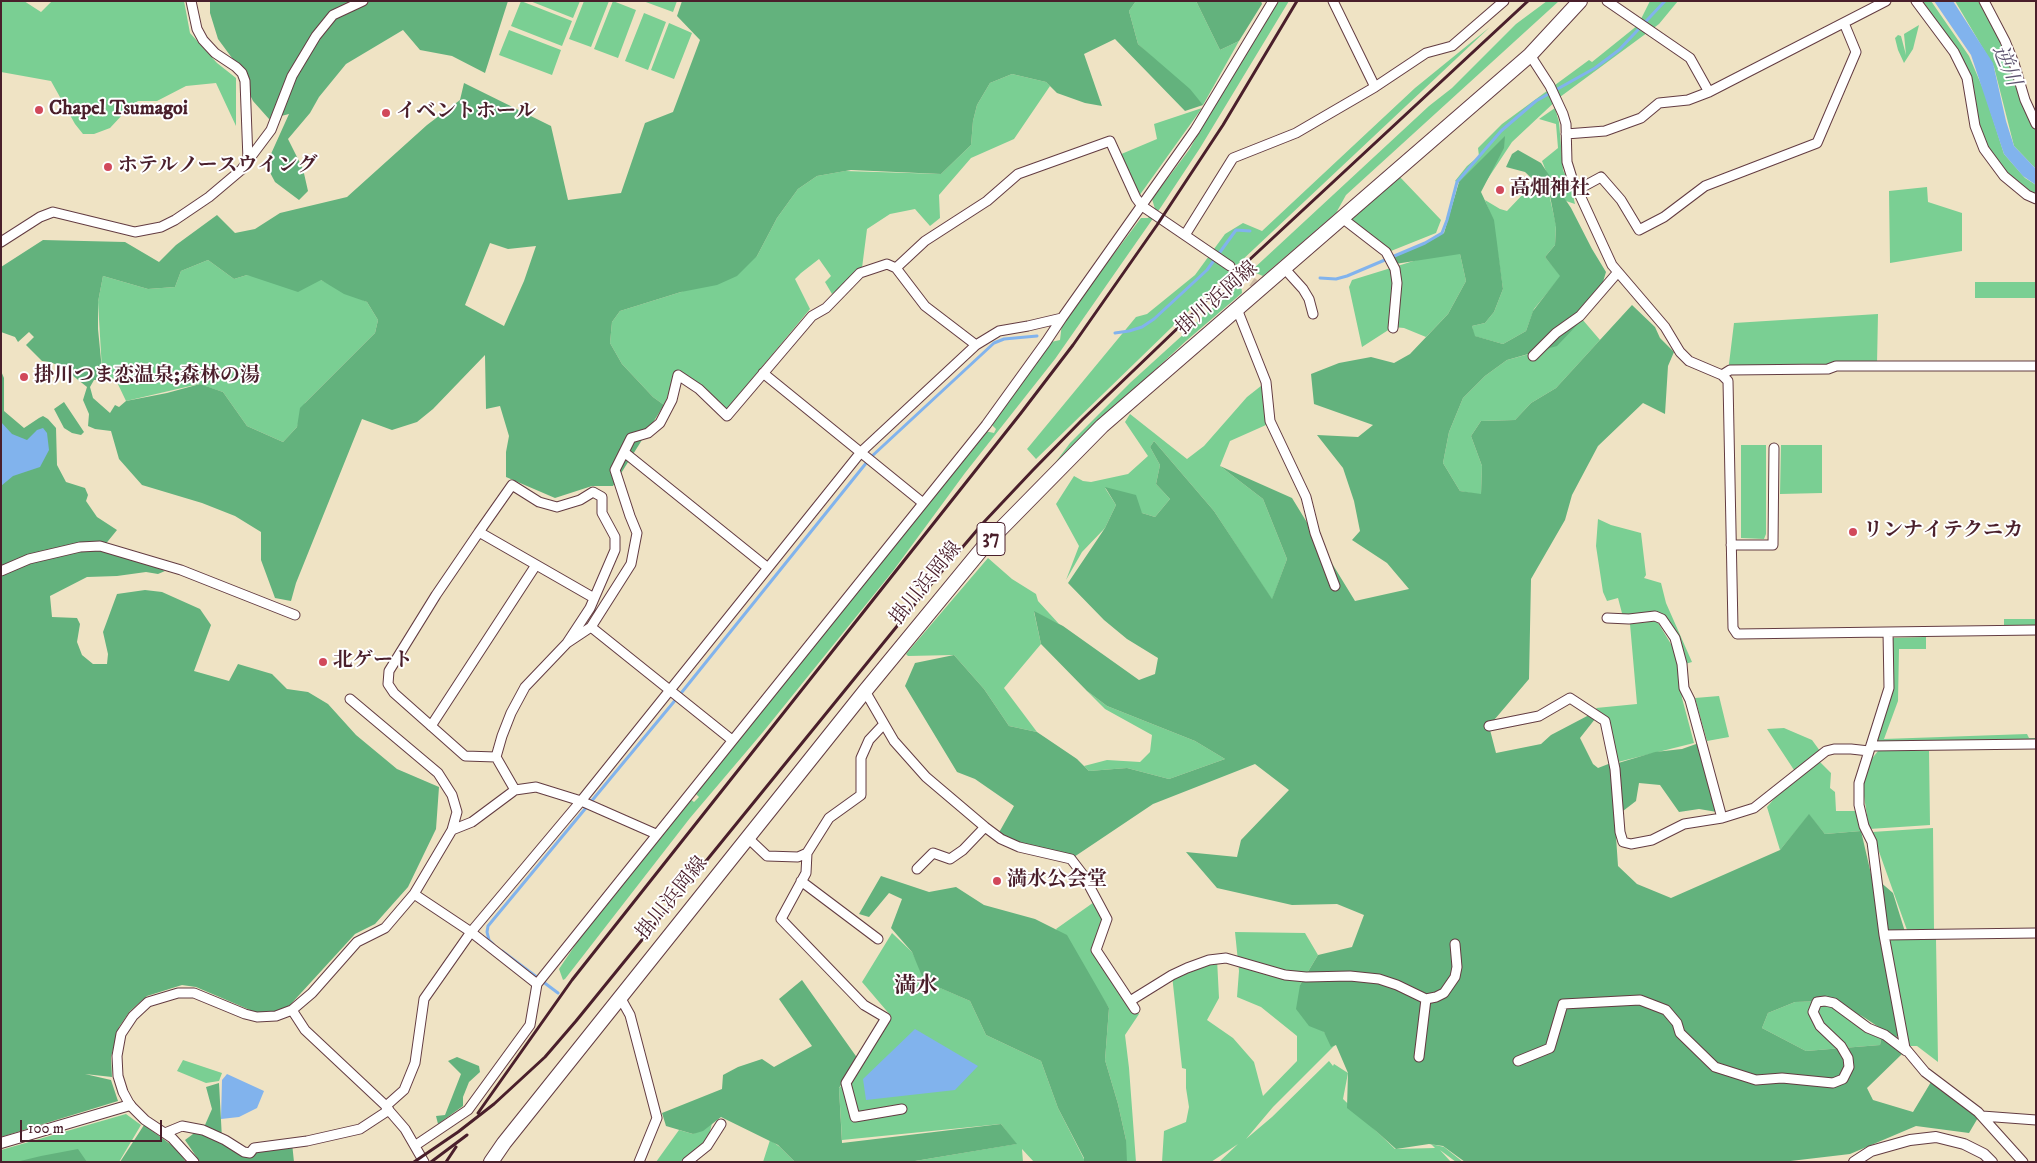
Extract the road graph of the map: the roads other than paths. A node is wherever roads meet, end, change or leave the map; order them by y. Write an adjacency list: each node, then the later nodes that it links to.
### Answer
1 (192, 1): 19 (street)
2 (363, 1): 19 (street)
3 (1273, 1): 22 (street)
4 (1333, 1): 15 (street)
5 (1488, 1): 12 (street)
6 (1504, 1): 12 (street)
7 (1580, 1): 14 (main road, 掛川浜岡線 / 37)
8 (1607, 1): 16 (street)
9 (1886, 1): 13 (street)
10 (1916, 1): 21 (street)
11 (1984, 1): 17 (street)
12 (1495, 9): 15 (street)
13 (1844, 23): 16 (street); 20 (street)
14 (1530, 55): 18 (street); 23 (main road, 掛川浜岡線 / 37)
15 (1376, 86): 24 (street)
16 (1709, 92): 18 (street)
17 (2036, 124)
18 (1566, 134): 20 (street)
19 (248, 160): 25 (street)
20 (1577, 190): 29 (street)
21 (2036, 199)
22 (1142, 206): 24 (street); 27 (street); 32 (street)
23 (1342, 218): 28 (main road, 掛川浜岡線 / 37); 33 (street)
24 (1185, 235): 26 (street)
25 (1, 242)
26 (1227, 263)
27 (896, 268): 34 (street); 37 (street)
28 (1284, 268): 30 (main road, 掛川浜岡線 / 37); 31 (street)
29 (1618, 272): 35 (street); 38 (street)
30 (1237, 309): 48 (street); 56 (main road, 掛川浜岡線 / 37)
31 (1313, 314)
32 (1062, 318): 34 (street); 42 (street)
33 (1393, 328)
34 (976, 346): 41 (street)
35 (1533, 356)
36 (2036, 366): 38 (street)
37 (763, 373): 40 (street); 41 (street)
38 (1722, 375): 44 (street)
39 (1774, 448): 44 (street)
40 (624, 452): 46 (street); 52 (street)
41 (860, 452): 42 (street); 46 (street)
42 (922, 503): 62 (street)
43 (478, 532): 45 (street); 49 (street); 60 (street)
44 (1731, 545): 54 (street)
45 (536, 565): 49 (street); 60 (street)
46 (768, 568): 57 (street)
47 (1, 571): 50 (street)
48 (1335, 586)
49 (594, 598): 55 (street)
50 (295, 615)
51 (1607, 618): 68 (street)
52 (592, 627): 55 (street); 57 (street)
53 (2036, 630): 54 (street)
54 (1888, 632): 64 (street)
55 (567, 642): 65 (street)
56 (865, 690): 59 (street); 72 (main road, 掛川浜岡線 / 37)
57 (670, 691): 62 (street); 67 (street)
58 (350, 699): 70 (street)
59 (884, 724): 69 (street); 73 (street)
60 (431, 726): 65 (street)
61 (1489, 726): 68 (street)
62 (732, 740): 71 (street)
63 (2036, 744): 64 (street)
64 (1870, 749): 68 (street); 79 (street)
65 (496, 757): 66 (street)
66 (515, 790): 67 (street); 70 (street)
67 (581, 801): 71 (street); 77 (street)
68 (1722, 818)
69 (985, 827): 74 (street); 84 (street)
70 (452, 830): 76 (street)
71 (656, 834): 82 (street)
72 (748, 838): 73 (street); 83 (main road, 掛川浜岡線 / 37)
73 (807, 853): 75 (street)
74 (917, 869)
75 (802, 881): 80 (street); 91 (street)
76 (414, 894): 77 (street); 85 (street)
77 (471, 932): 82 (street); 90 (street)
78 (2036, 934): 79 (street)
79 (1884, 935): 86 (street)
80 (878, 939)
81 (1455, 944): 84 (street)
82 (537, 984): 97 (street)
83 (620, 997): 100 (main road, 掛川浜岡線 / 37); 101 (street)
84 (1426, 999): 87 (street)
85 (292, 1010): 89 (street); 90 (street)
86 (1906, 1051): 88 (street); 92 (street)
87 (1419, 1057)
88 (1518, 1061)
89 (130, 1105): 95 (street); 96 (street)
90 (387, 1108): 95 (street); 97 (street)
91 (902, 1109)
92 (1982, 1116): 93 (street); 105 (street)
93 (2036, 1120)
94 (721, 1124): 102 (street)
95 (165, 1133): 98 (street)
96 (1, 1143)
97 (416, 1145): 99 (street)
98 (194, 1162)
99 (424, 1162)
100 (491, 1162)
101 (639, 1162)
102 (687, 1162)
103 (1854, 1162): 104 (street)
104 (1992, 1162)
105 (2023, 1162)

